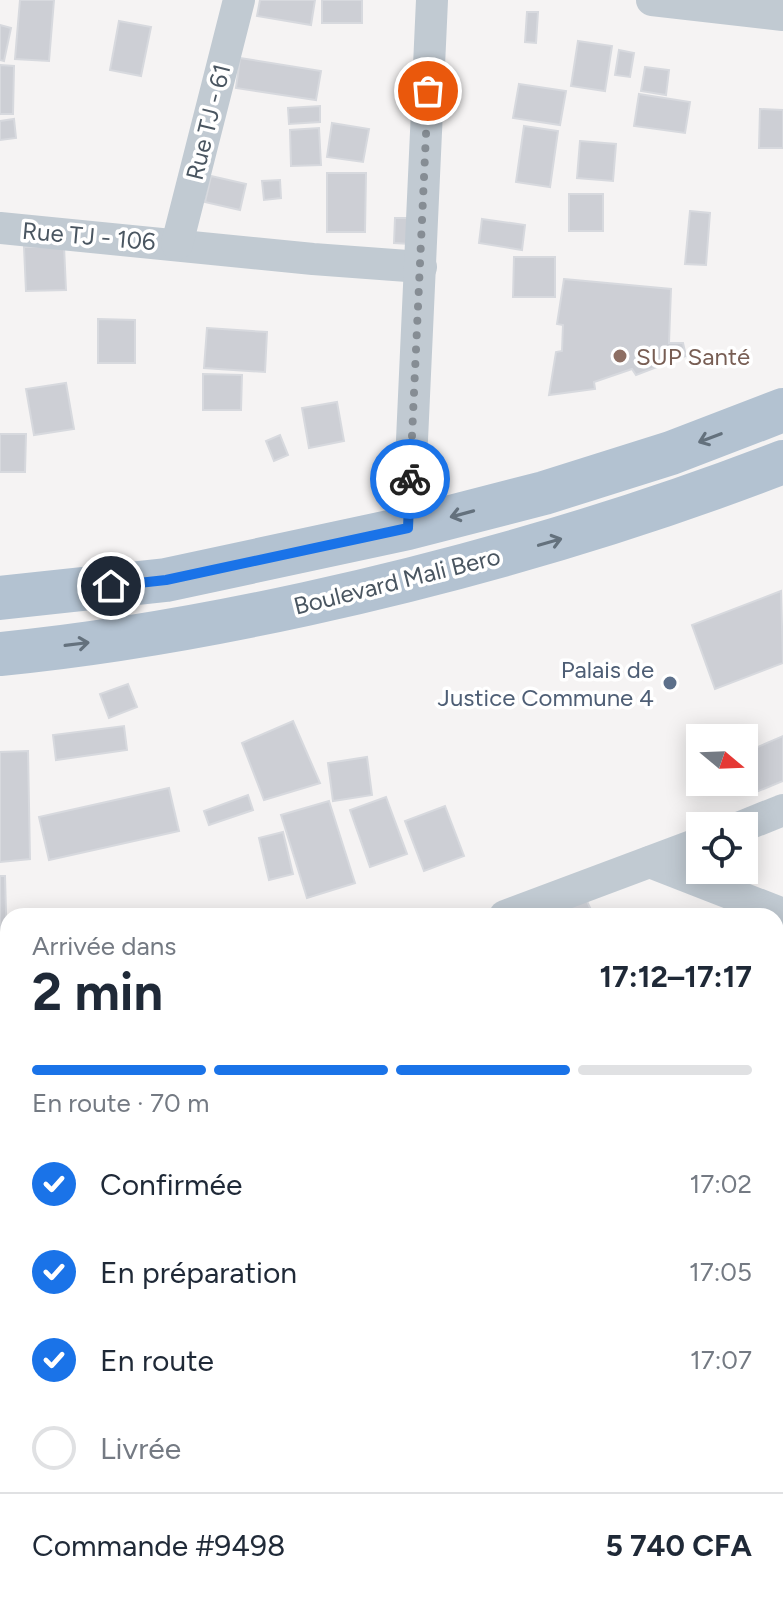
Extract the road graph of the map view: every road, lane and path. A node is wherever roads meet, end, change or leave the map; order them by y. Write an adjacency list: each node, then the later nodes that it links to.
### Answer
1 (239, 0): 6 (street, Rue TJ - 61)
2 (432, 0): 7 (street)
3 (652, 0): 4 (street)
4 (783, 15)
5 (0, 228): 6 (street, Rue TJ - 106)
6 (177, 244): 7 (street, Rue TJ - 106)
7 (421, 267): 10 (street)
8 (783, 410): 10 (main road, Boulevard Mali Bero, one-way to 10)
9 (783, 462): 12 (main road, Boulevard Mali Bero, one-way to 9)
10 (408, 528): 11 (main road, Boulevard Mali Bero)
11 (0, 598)
12 (0, 654)
13 (783, 810): 14 (street)
14 (758, 820)
15 (686, 848): 16 (street)
16 (650, 862): 17 (street); 18 (street)
17 (526, 908)
18 (768, 908)

